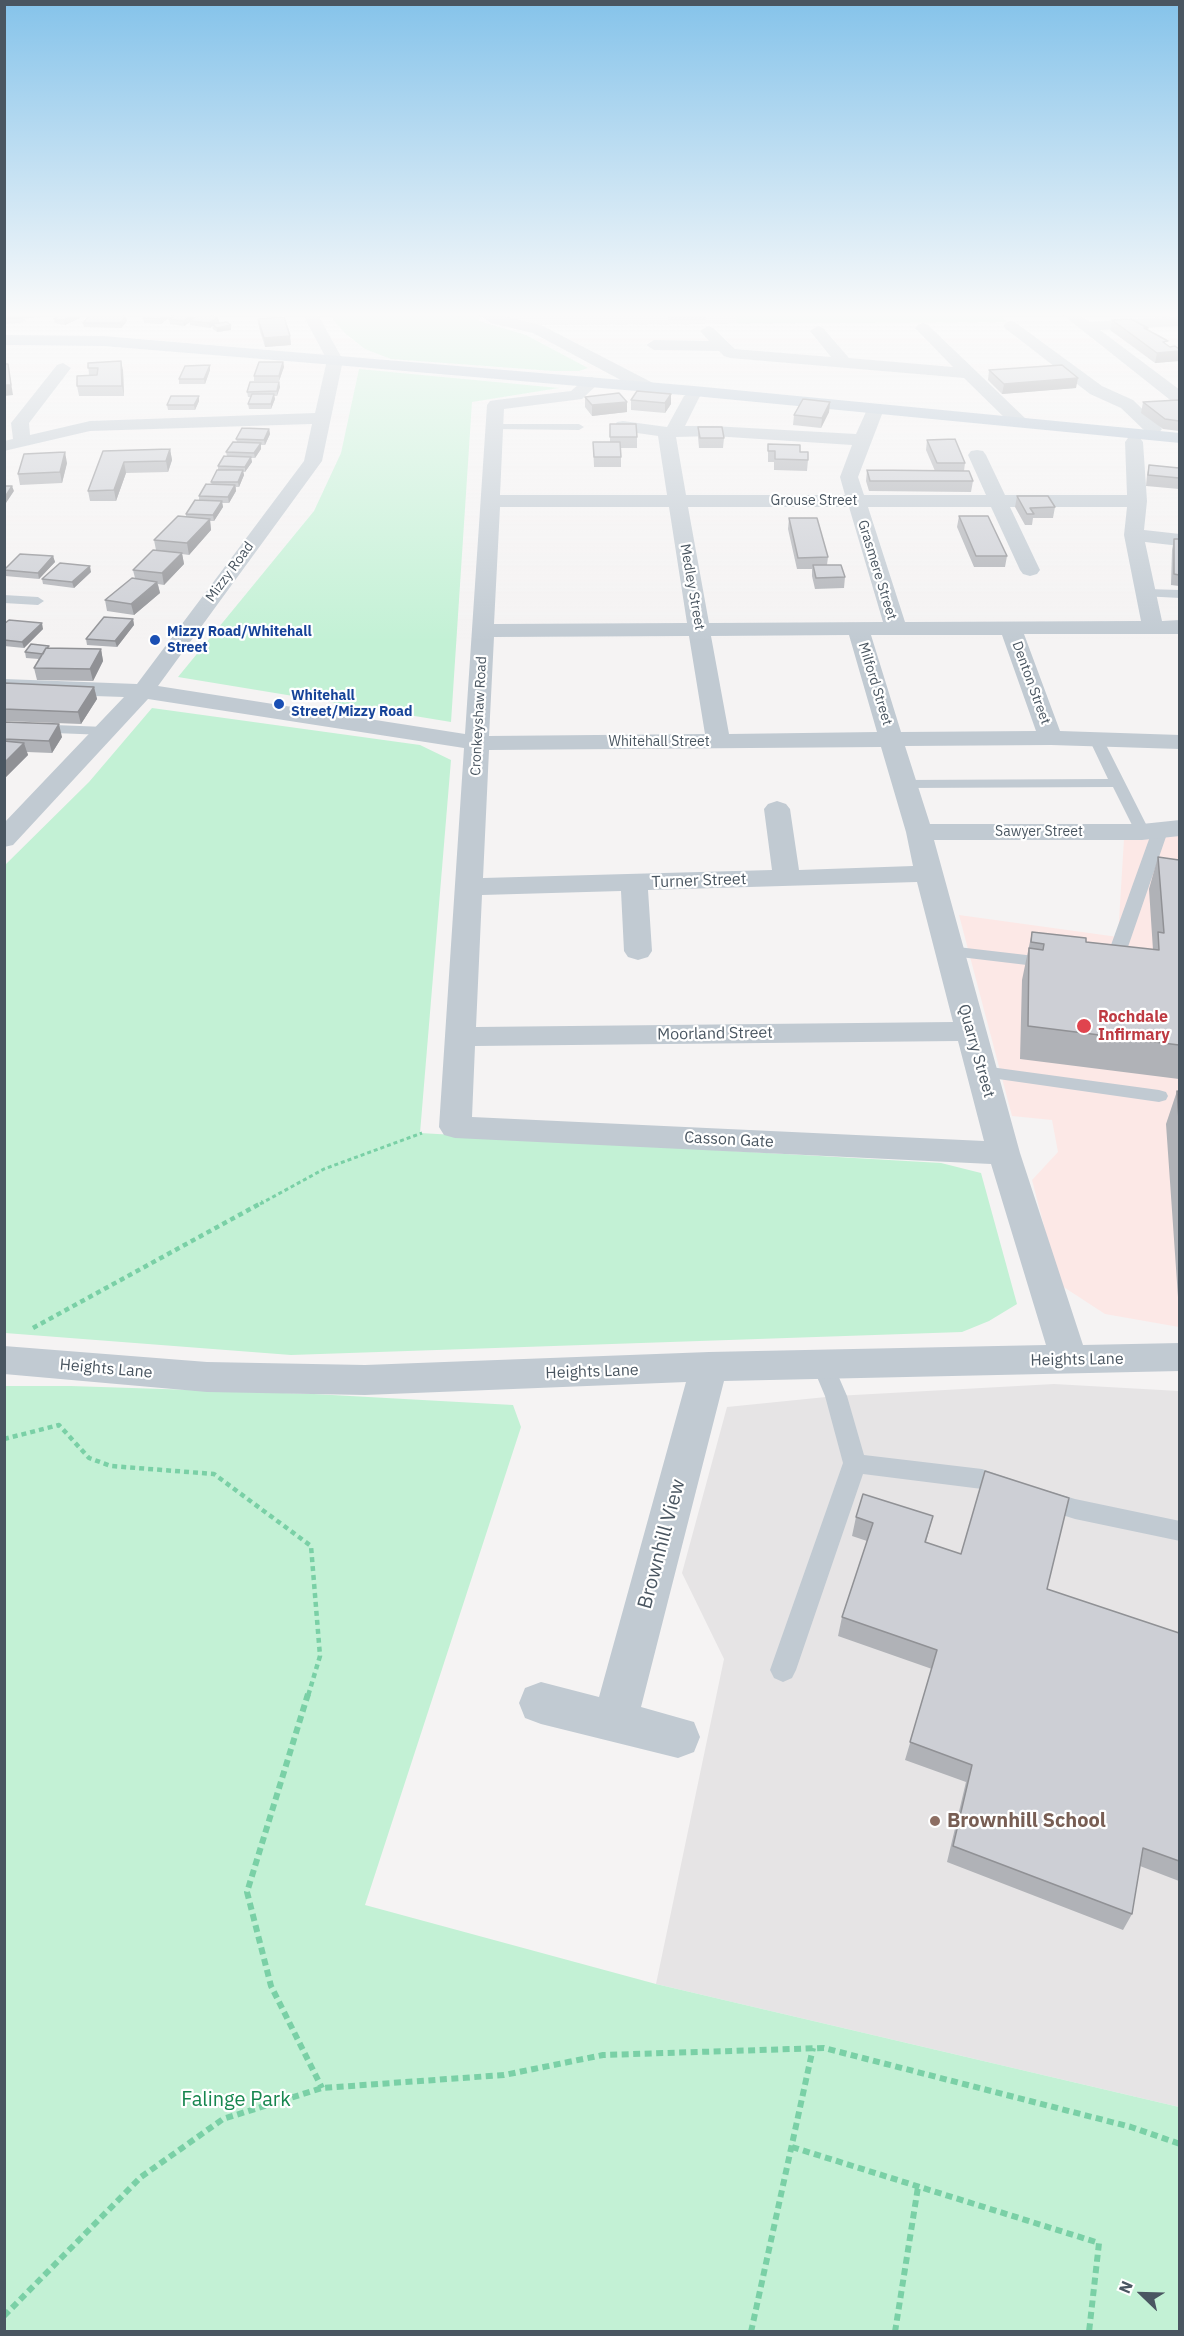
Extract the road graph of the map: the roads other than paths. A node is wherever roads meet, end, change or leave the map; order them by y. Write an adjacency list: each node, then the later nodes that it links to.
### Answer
1 (20, 424): 16 (street)
2 (148, 424): 16 (street)
3 (322, 424): 40 (street, Mizzy Road)
4 (495, 424): 11 (street, Cronkeyshaw Road)
5 (675, 424): 13 (street)
6 (869, 424): 15 (street, Grasmere Street)
7 (1031, 424): 14 (main road)
8 (1147, 424): 12 (street)
9 (623, 426): 13 (street)
10 (579, 427): 11 (lane)
11 (495, 428): 20 (street, Cronkeyshaw Road)
12 (1152, 429)
13 (670, 432): 15 (street); 21 (street, Medley Street)
14 (1179, 438)
15 (863, 440): 22 (street, Grasmere Street)
16 (22, 442): 18 (street)
17 (1134, 442): 24 (street)
18 (4, 446)
19 (977, 455): 23 (street)
20 (491, 501): 21 (street, Grouse Street); 38 (street, Cronkeyshaw Road)
21 (677, 501): 22 (street, Grouse Street); 37 (street, Medley Street)
22 (856, 501): 23 (street, Grouse Street); 36 (street, Grasmere Street)
23 (998, 501): 24 (street, Grouse Street); 27 (street)
24 (1137, 501): 25 (street)
25 (1134, 535): 26 (street); 28 (street)
26 (1179, 540)
27 (1030, 570)
28 (1146, 593): 29 (lane); 32 (street)
29 (1179, 594)
30 (4, 599): 31 (lane)
31 (38, 601)
32 (1153, 627): 33 (street); 34 (street)
33 (1179, 627)
34 (1011, 628): 36 (street); 43 (street, Denton Street)
35 (858, 629): 36 (street); 37 (street); 44 (street, Milford Street)
36 (896, 629)
37 (699, 630): 38 (street); 46 (street, Medley Street)
38 (483, 631): 48 (street, Cronkeyshaw Road)
39 (4, 686): 40 (street, Whitehall Street)
40 (143, 691): 42 (street, Mizzy Road); 48 (street, Whitehall Street)
41 (4, 727): 42 (lane)
42 (105, 731): 54 (street, Mizzy Road)
43 (1050, 738): 44 (street, Whitehall Street); 45 (street, Whitehall Street)
44 (891, 739): 46 (street, Whitehall Street); 50 (street, Quarry Street)
45 (1096, 739): 47 (street, Whitehall Street); 49 (lane)
46 (718, 742): 48 (street, Whitehall Street)
47 (1179, 742)
48 (477, 743): 58 (street, Cronkeyshaw Road)
49 (1118, 783): 50 (lane); 52 (lane)
50 (905, 784): 53 (street, Quarry Street)
51 (777, 809): 56 (street)
52 (1160, 830): 53 (street, Sawyer Street); 62 (lane)
53 (919, 832): 55 (street, Quarry Street)
54 (4, 839)
55 (928, 874): 56 (street, Turner Street); 60 (street, Quarry Street)
56 (787, 878): 57 (street, Turner Street)
57 (634, 883): 58 (street, Turner Street); 59 (street)
58 (469, 887): 64 (street, Cronkeyshaw Road)
59 (639, 951)
60 (949, 951): 61 (lane); 63 (street, Quarry Street)
61 (1065, 964)
62 (1100, 968)
63 (970, 1031): 64 (street, Moorland Street); 65 (street, Quarry Street)
64 (460, 1037): 67 (street, Cronkeyshaw Road)
65 (983, 1072): 66 (lane); 68 (street, Quarry Street)
66 (1159, 1096)
67 (455, 1127): 68 (street, Casson Gate)
68 (1004, 1153): 71 (street, Quarry Street)
69 (1179, 1358): 71 (street, Heights Lane)
70 (4, 1360): 73 (street, Heights Lane)
71 (1069, 1360): 72 (street, Heights Lane)
72 (823, 1365): 73 (street, Heights Lane); 74 (lane)
73 (709, 1367): 78 (street, Brownhill View)
74 (855, 1463): 75 (lane); 76 (lane)
75 (1179, 1531)
76 (783, 1670)
77 (541, 1703): 78 (street)
78 (615, 1722): 79 (street)
79 (678, 1737)

